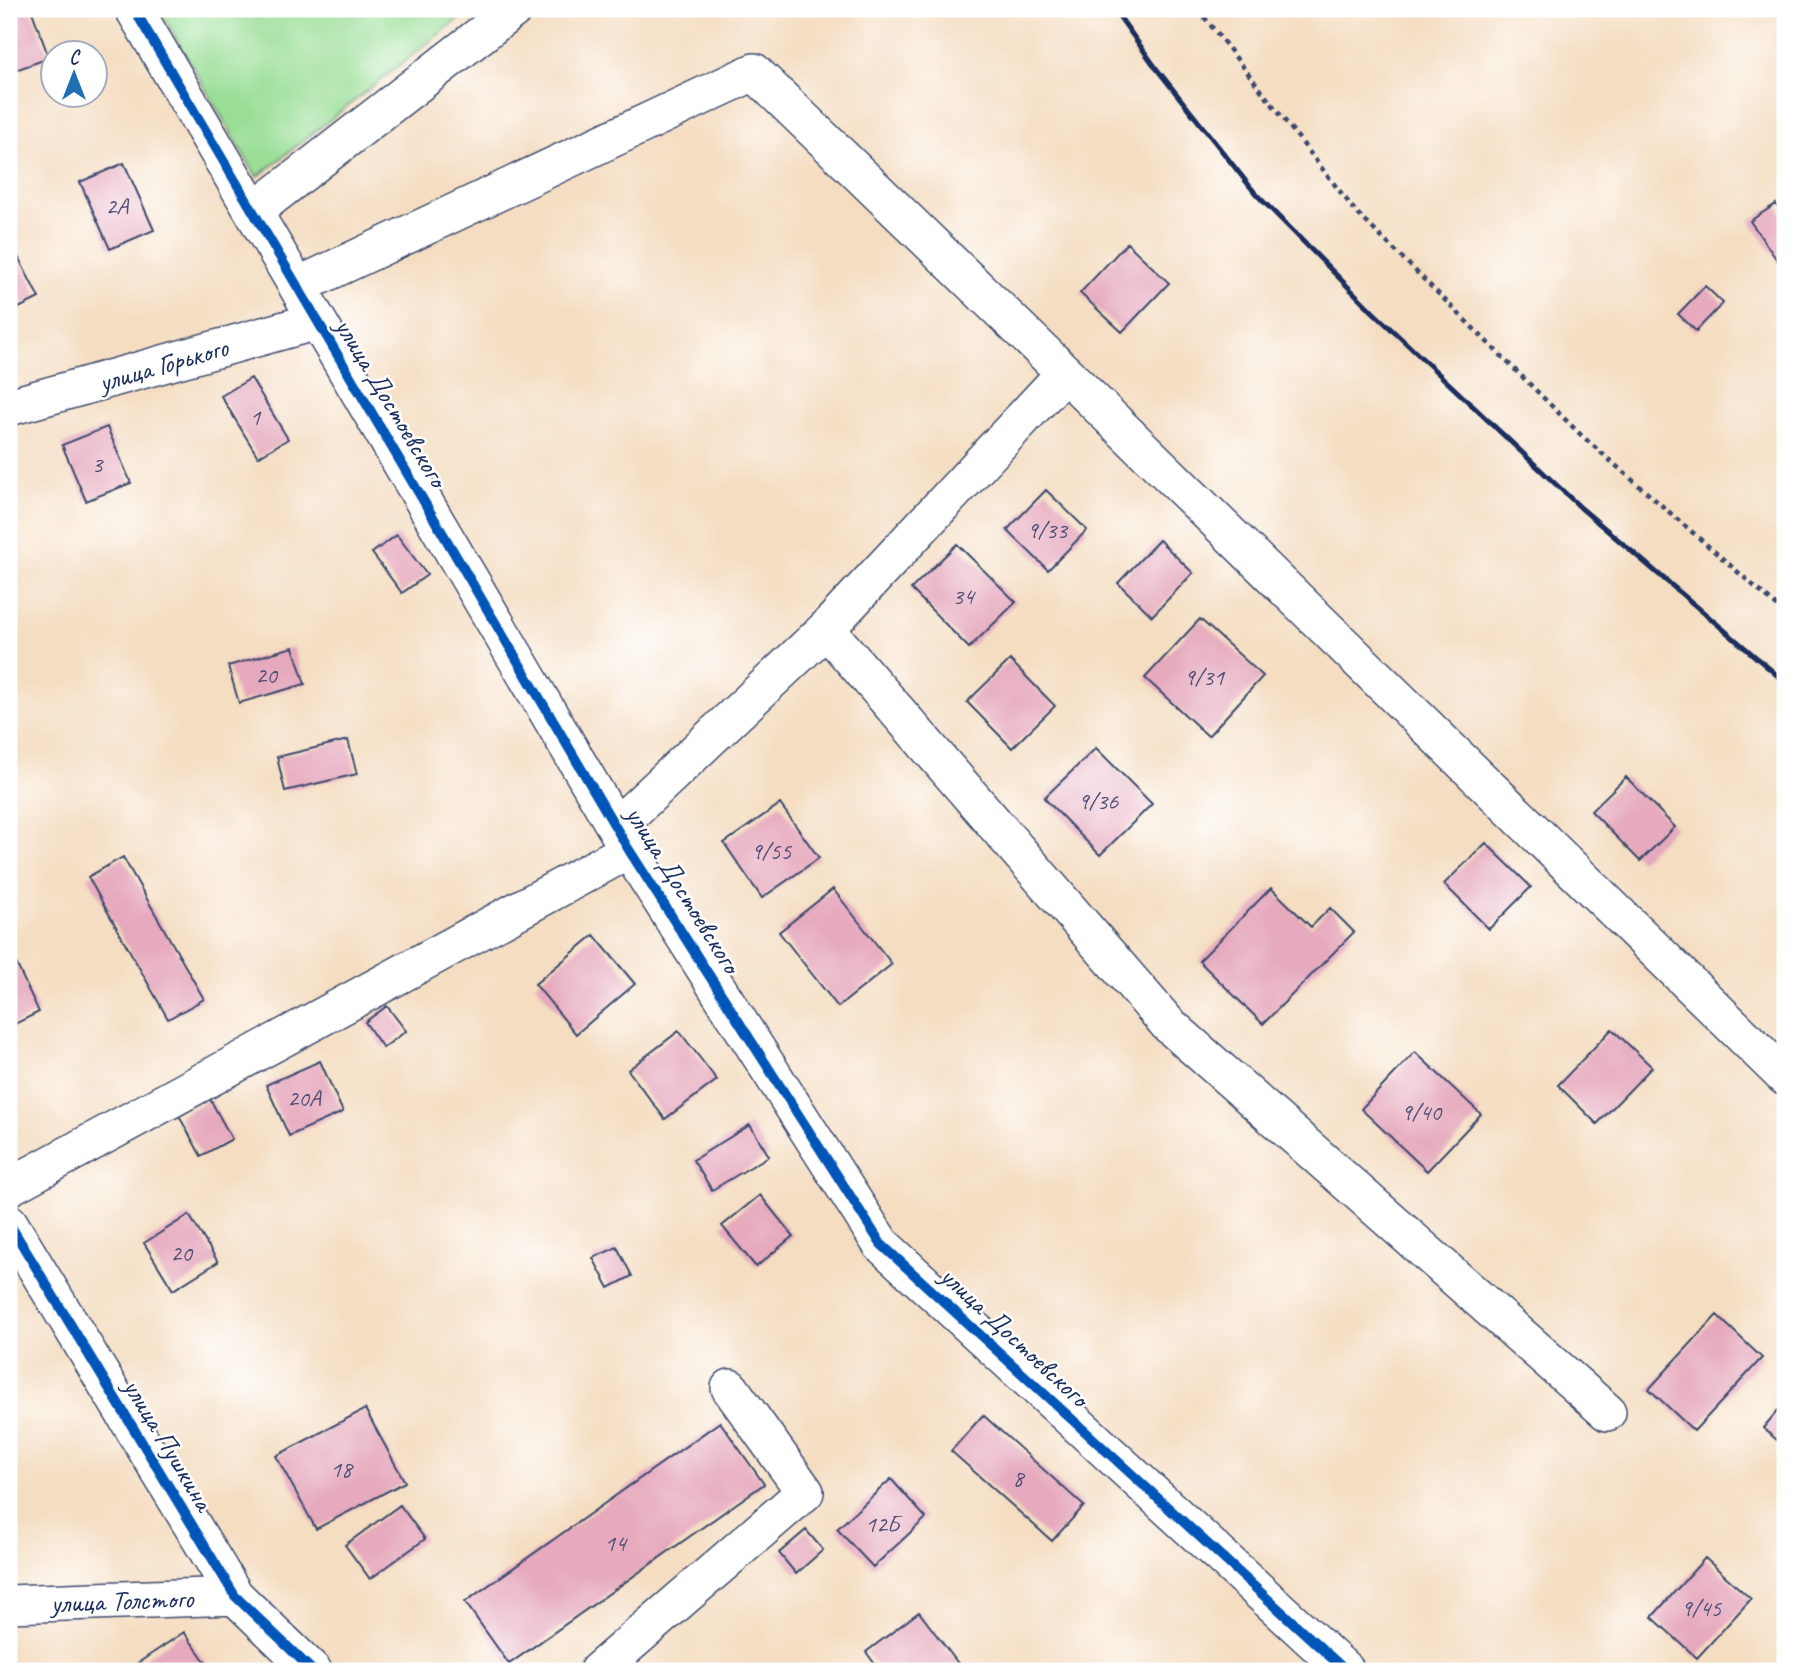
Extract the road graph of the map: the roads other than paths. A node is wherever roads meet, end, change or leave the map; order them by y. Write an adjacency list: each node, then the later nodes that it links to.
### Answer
1 (134, 9): 3 (street, улица Достоевского)
2 (495, 15): 3 (street)
3 (254, 211): 4 (street, улица Достоевского)
4 (298, 286): 5 (street, улица Достоевского); 6 (street)
5 (317, 321): 7 (street, улица Горького); 9 (street, улица Достоевского)
6 (1065, 373): 8 (street); 10 (street)
7 (9, 407)
8 (826, 629): 9 (street); 14 (street)
9 (624, 838): 11 (street); 19 (street, улица Достоевского)
10 (1785, 1077)
11 (9, 1187)
12 (9, 1223): 15 (street, улица Пушкина)
13 (730, 1388): 18 (street)
14 (1607, 1412)
15 (234, 1595): 16 (street, улица Толстого); 17 (street, улица Пушкина)
16 (9, 1604)
17 (313, 1671)
18 (598, 1671)
19 (1346, 1671)

